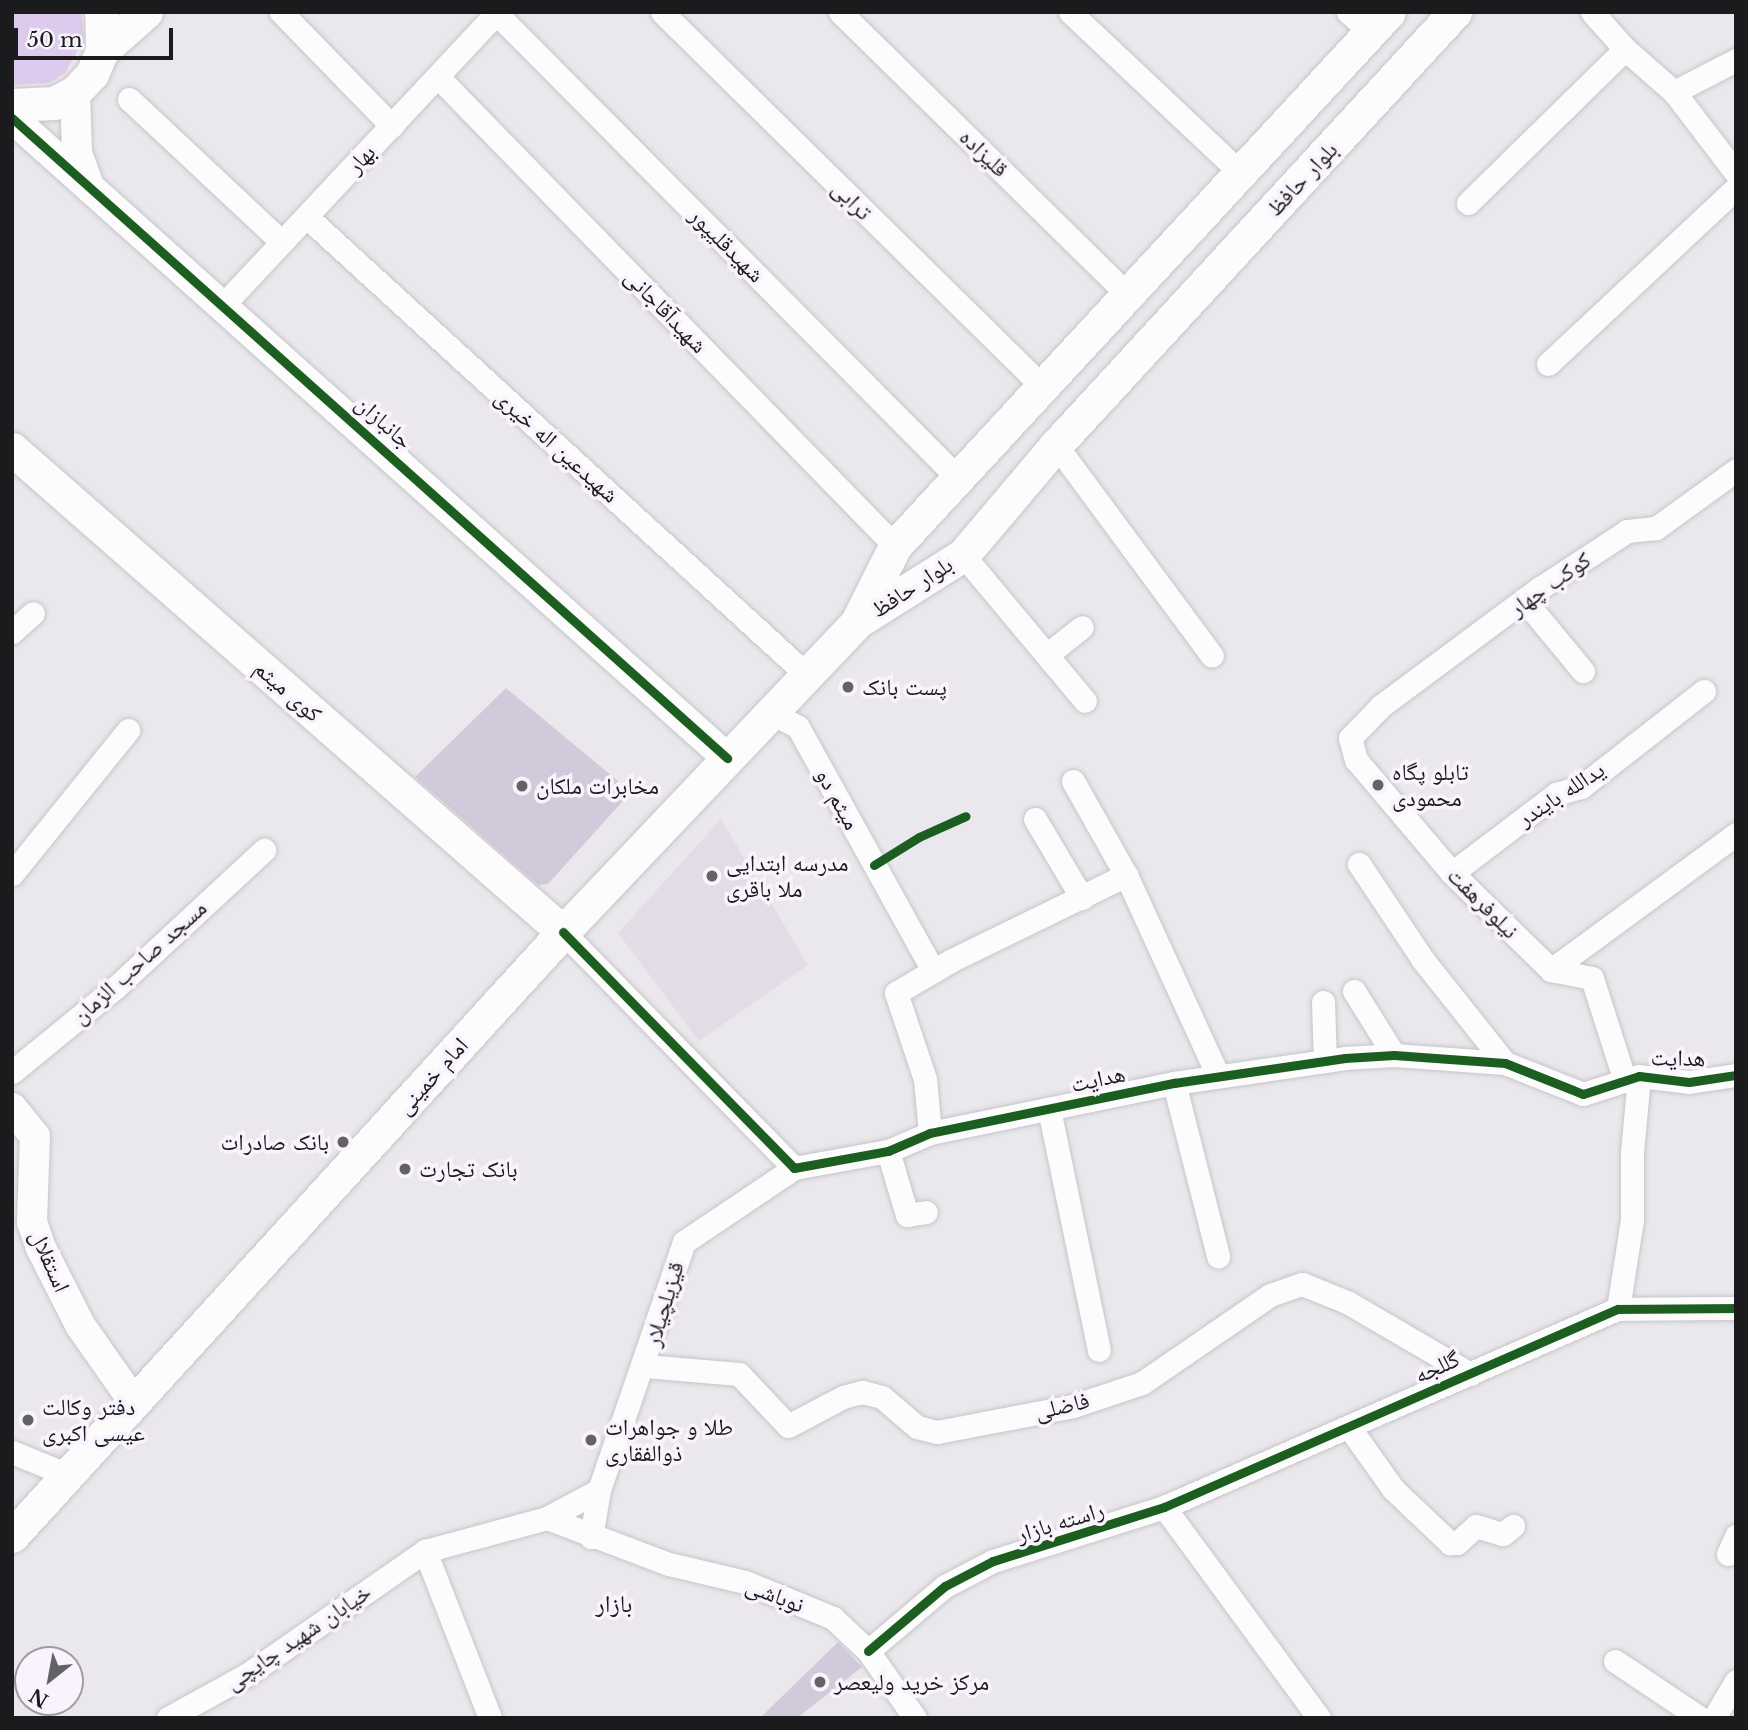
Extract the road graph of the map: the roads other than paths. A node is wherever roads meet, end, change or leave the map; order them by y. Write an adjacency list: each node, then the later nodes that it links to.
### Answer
1 (101, 12): 12 (main road)
2 (146, 12): 12 (main road)
3 (281, 12): 20 (street)
4 (662, 12): 31 (street, ترابی)
5 (840, 12): 28 (street, قلیزاده)
6 (1070, 12): 21 (street)
7 (1455, 12): 32 (main road, بلوار حافظ)
8 (1592, 12): 11 (street)
9 (497, 13): 14 (street, بهار); 35 (street, شهیدقلیپور)
10 (1369, 19): 21 (main road, بلوار حافظ)
11 (1625, 49): 16 (street); 25 (street)
12 (102, 51): 15 (main road)
13 (1736, 60): 16 (street)
14 (438, 77): 20 (street, بهار); 36 (street, شهیدآقاجانی)
15 (75, 92): 18 (main road); 23 (street)
16 (1674, 92): 22 (street)
17 (129, 99): 27 (street)
18 (12, 105)
19 (12, 117): 23 (street, جانبازان)
20 (392, 126): 26 (street, بهار)
21 (1241, 172): 28 (main road, بلوار حافظ)
22 (1736, 173)
23 (87, 181): 29 (street, جانبازان)
24 (1736, 188): 30 (street)
25 (1468, 202)
26 (307, 217): 27 (street, بهار); 46 (street, شهیدعین اله خیری)
27 (282, 243): 29 (street, بهار)
28 (1128, 295): 31 (main road, بلوار حافظ)
29 (224, 304): 52 (street, جانبازان)
30 (1548, 364)
31 (1042, 387): 35 (main road, بلوار حافظ)
32 (1056, 445): 37 (main road, بلوار حافظ); 44 (street)
33 (12, 449): 62 (main road, کوی میثم)
34 (1736, 470): 38 (street, کوکب چهار)
35 (958, 478): 36 (main road, بلوار حافظ)
36 (895, 546): 40 (main road, بلوار حافظ)
37 (963, 555): 40 (main road, بلوار حافظ); 43 (street)
38 (1525, 601): 45 (street); 50 (street, کوکب چهار)
39 (33, 613): 42 (street)
40 (857, 622): 46 (main road, امام خمینی)
41 (1082, 627): 43 (street)
42 (12, 632)
43 (1048, 654): 48 (street)
44 (1212, 656)
45 (1583, 671)
46 (807, 675): 49 (main road, امام خمینی)
47 (1704, 691): 58 (street, یدالله بایندر)
48 (1085, 701)
49 (771, 713): 52 (main road, امام خمینی); 64 (street, میثم دو)
50 (1371, 715): 58 (street, نیلوفرهفت)
51 (128, 730): 59 (street)
52 (727, 758): 62 (main road, امام خمینی)
53 (1073, 781): 60 (street)
54 (1035, 819): 61 (street)
55 (1736, 834): 63 (street)
56 (264, 850): 70 (street, مسجد صاحب الزمان)
57 (1359, 864): 69 (street)
58 (1452, 873): 63 (street, نیلوفرهفت)
59 (12, 874)
60 (1126, 875): 61 (street); 72 (street)
61 (1082, 898): 64 (street)
62 (563, 932): 79 (street); 87 (main road, امام خمینی)
63 (1551, 970): 73 (street)
64 (933, 971): 77 (street)
65 (1354, 992): 67 (street)
66 (1322, 1002): 68 (street)
67 (1394, 1055): 68 (street, هدایت); 69 (street, هدایت)
68 (1325, 1061): 72 (street, هدایت)
69 (1505, 1063): 73 (street, هدایت)
70 (12, 1072)
71 (1736, 1075): 73 (street, هدایت)
72 (1219, 1076): 74 (street, هدایت)
73 (1632, 1078): 83 (street)
74 (1174, 1083): 76 (street, هدایت); 81 (street)
75 (12, 1108): 87 (street, استقلال)
76 (1049, 1109): 77 (street, هدایت); 84 (street)
77 (930, 1133): 78 (street, هدایت)
78 (888, 1151): 79 (street, هدایت); 80 (street)
79 (794, 1168): 85 (street, قیزیلچیلار)
80 (926, 1212)
81 (1218, 1256)
82 (1736, 1308): 83 (street, گللجه)
83 (1618, 1309): 86 (street, گللجه)
84 (1099, 1350)
85 (645, 1366): 86 (street, فاضلی); 91 (street, قیزیلچیلار)
86 (1470, 1374): 88 (street, گللجه)
87 (134, 1402): 90 (main road, امام خمینی)
88 (1349, 1427): 92 (street, گللجه); 94 (street)
89 (12, 1452): 90 (street)
90 (68, 1475): 95 (main road, امام خمینی)
91 (599, 1490): 93 (street); 96 (street, قیزیلچیلار)
92 (1164, 1507): 98 (street, راسته بازار); 104 (street)
93 (547, 1518): 96 (street, نوباشی); 97 (street)
94 (1513, 1526)
95 (12, 1536)
96 (591, 1537): 98 (street, نوباشی)
97 (425, 1551): 101 (street, خیابان شهید چایچی); 102 (street)
98 (868, 1651): 103 (street, نوباشی)
99 (1615, 1661): 105 (street)
100 (1736, 1681): 106 (street)
101 (168, 1718)
102 (490, 1718)
103 (915, 1718)
104 (1319, 1718)
105 (1700, 1718)
106 (1714, 1718)

